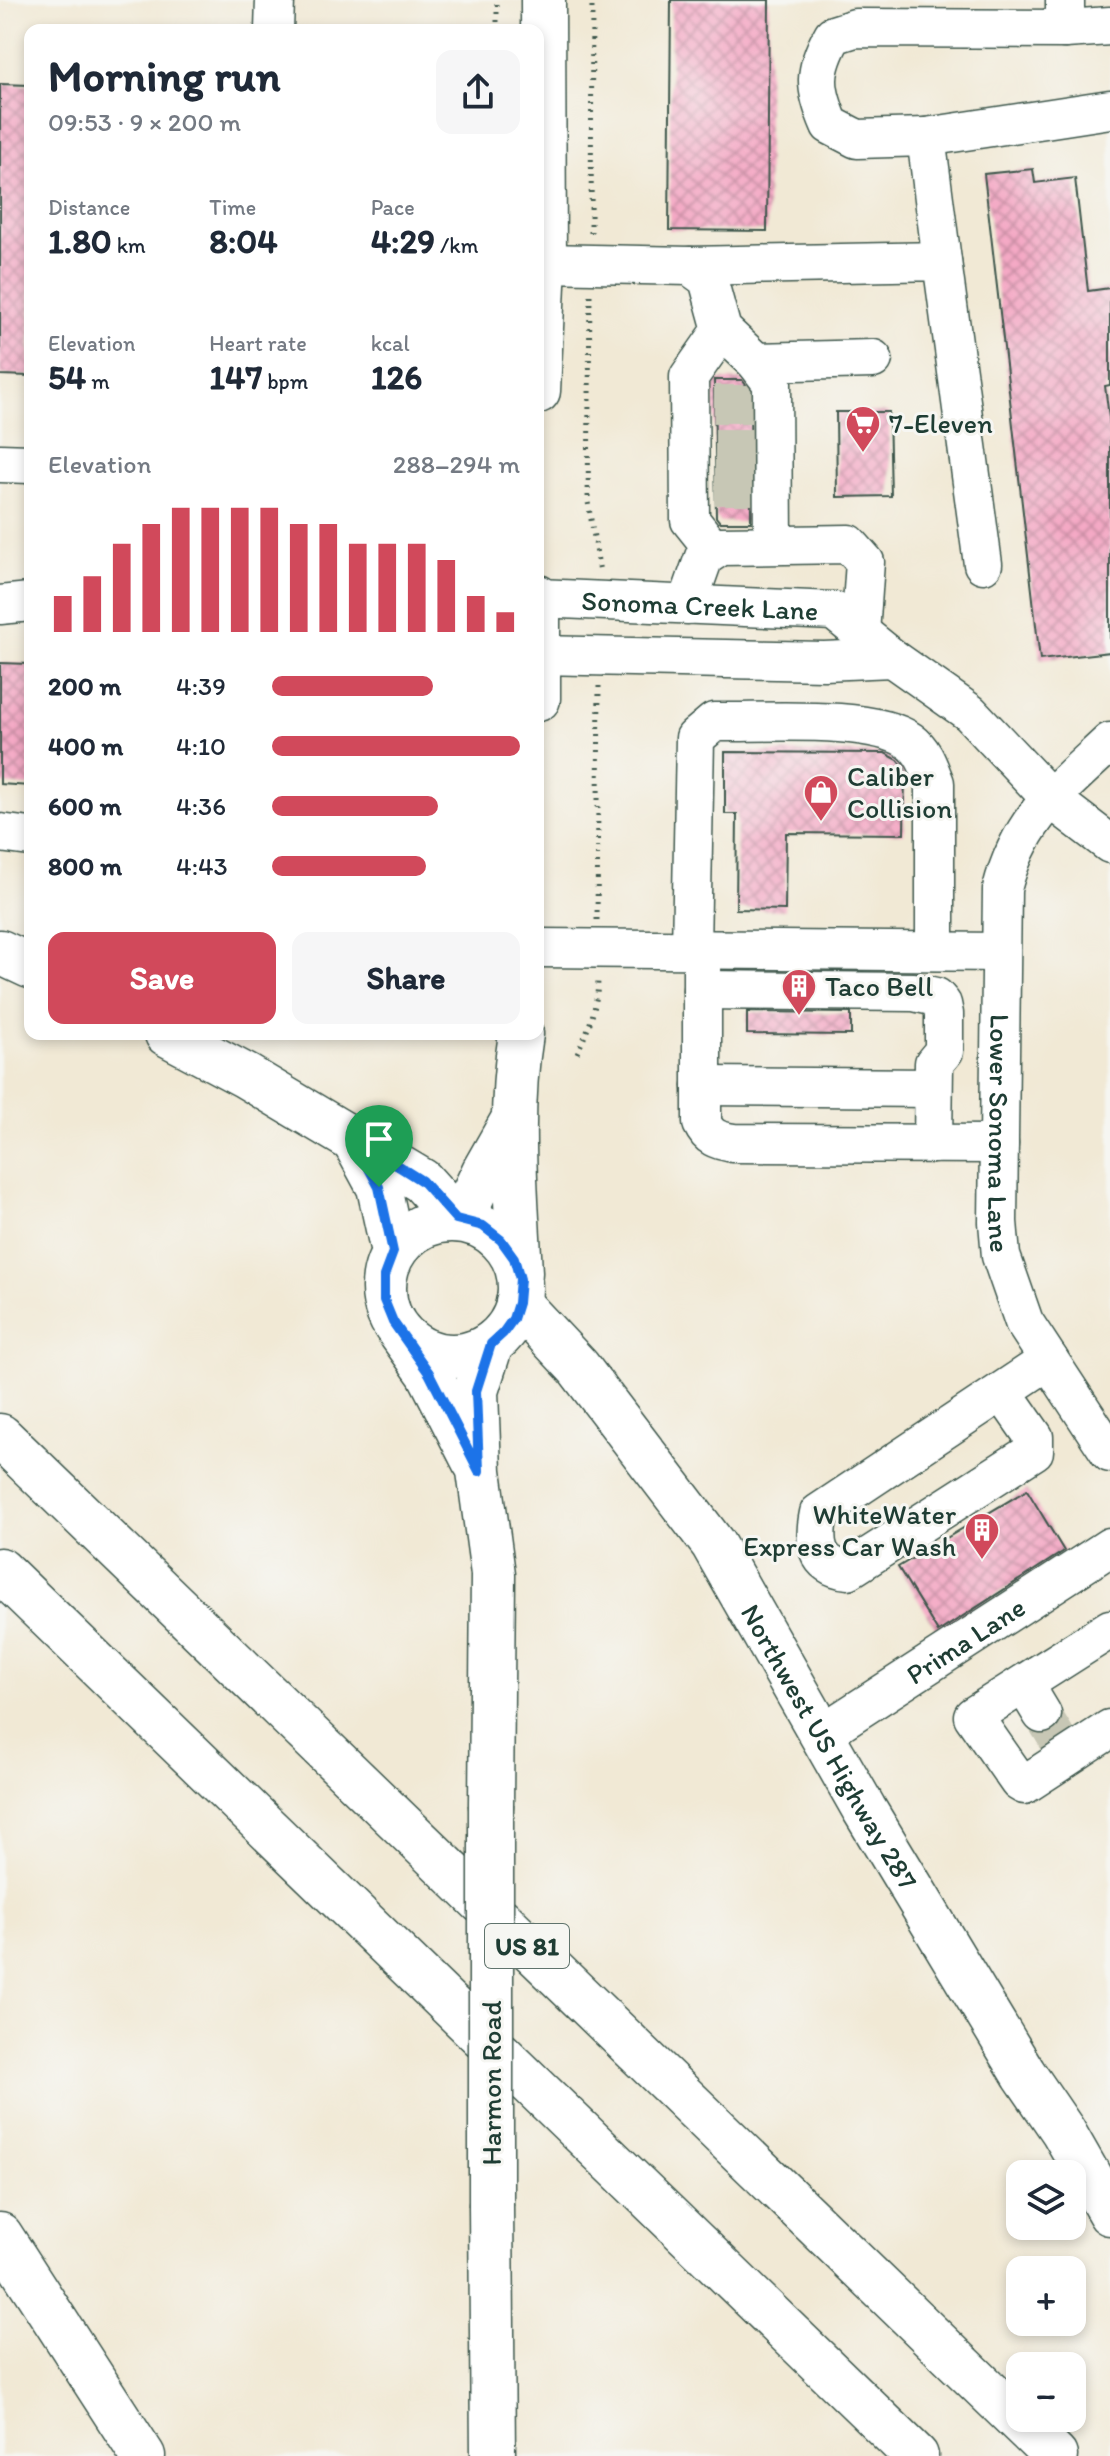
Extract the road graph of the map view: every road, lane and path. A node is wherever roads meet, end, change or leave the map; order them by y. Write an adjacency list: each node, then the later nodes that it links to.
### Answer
1 (275, 0): 6 (street)
2 (497, 0): 7 (path)
3 (543, 0): 8 (main road)
4 (592, 0): 14 (path)
5 (1065, 15): 9 (street); 11 (street)
6 (274, 24)
7 (497, 24)
8 (543, 24)
9 (1110, 26)
10 (1110, 109): 11 (street)
11 (926, 137): 12 (street)
12 (942, 261): 15 (street); 23 (street)
13 (544, 263): 14 (street)
14 (590, 266): 15 (street); 25 (path)
15 (690, 266): 16 (street)
16 (722, 330): 18 (street); 22 (street)
17 (873, 359): 18 (street)
18 (756, 362): 21 (street)
19 (0, 463): 20 (street)
20 (24, 464)
21 (773, 544): 22 (street); 29 (street)
22 (714, 550): 28 (street)
23 (983, 564)
24 (544, 598): 25 (street, Sonoma Creek Lane)
25 (600, 602): 28 (street, Sonoma Creek Lane)
26 (24, 603): 27 (street)
27 (0, 605)
28 (687, 605): 29 (street, Sonoma Creek Lane)
29 (860, 633): 32 (street, Sonoma Creek Lane)
30 (544, 655): 31 (street, Sonoma Creek Lane)
31 (599, 657): 32 (street, Sonoma Creek Lane); 39 (path)
32 (892, 658): 34 (street, Sonoma Creek Lane)
33 (1110, 742): 34 (street, Lower Sonoma Lane)
34 (1050, 798): 37 (street, Sonoma Creek Lane); 43 (street, Lower Sonoma Lane)
35 (0, 833): 36 (street)
36 (24, 836)
37 (1110, 844)
38 (544, 948): 39 (street)
39 (597, 948): 40 (street); 48 (path)
40 (696, 949): 41 (street); 41 (street); 45 (street)
41 (935, 951): 43 (street)
42 (0, 952): 44 (main road)
43 (1001, 952): 54 (street, Lower Sonoma Lane)
44 (24, 963)
45 (702, 990): 49 (street); 50 (street)
46 (178, 1040): 52 (main road)
47 (520, 1040): 51 (main road)
48 (577, 1053)
49 (934, 1076): 50 (street); 53 (street)
50 (702, 1086): 53 (street)
51 (513, 1120): 55 (main road); 57 (main road)
52 (352, 1137): 55 (main road); 56 (main road)
53 (933, 1144): 54 (street)
54 (999, 1144): 60 (street, Lower Sonoma Lane)
55 (459, 1219): 56 (main road); 57 (main road)
56 (393, 1252): 58 (main road)
57 (519, 1291): 59 (main road); 69 (main road, Northwest US Highway 287)
58 (393, 1322): 59 (main road); 64 (main road, Harmon Road)
59 (491, 1344): 64 (main road, Harmon Road)
60 (1049, 1360): 61 (street); 63 (street, Lower Sonoma Lane)
61 (1002, 1391): 61 (street)
62 (0, 1436): 75 (main road, US 81)
63 (1110, 1453)
64 (479, 1471): 73 (main road, Harmon Road, bridge)
65 (1110, 1547): 69 (street, Prima Lane)
66 (0, 1570): 74 (main road)
67 (1110, 1629): 68 (street)
68 (1110, 1729)
69 (821, 1734): 70 (main road, Northwest US Highway 287)
70 (1110, 2213)
71 (0, 2235): 72 (main road)
72 (143, 2456)
73 (493, 2456)
74 (916, 2456)
75 (1055, 2456)

